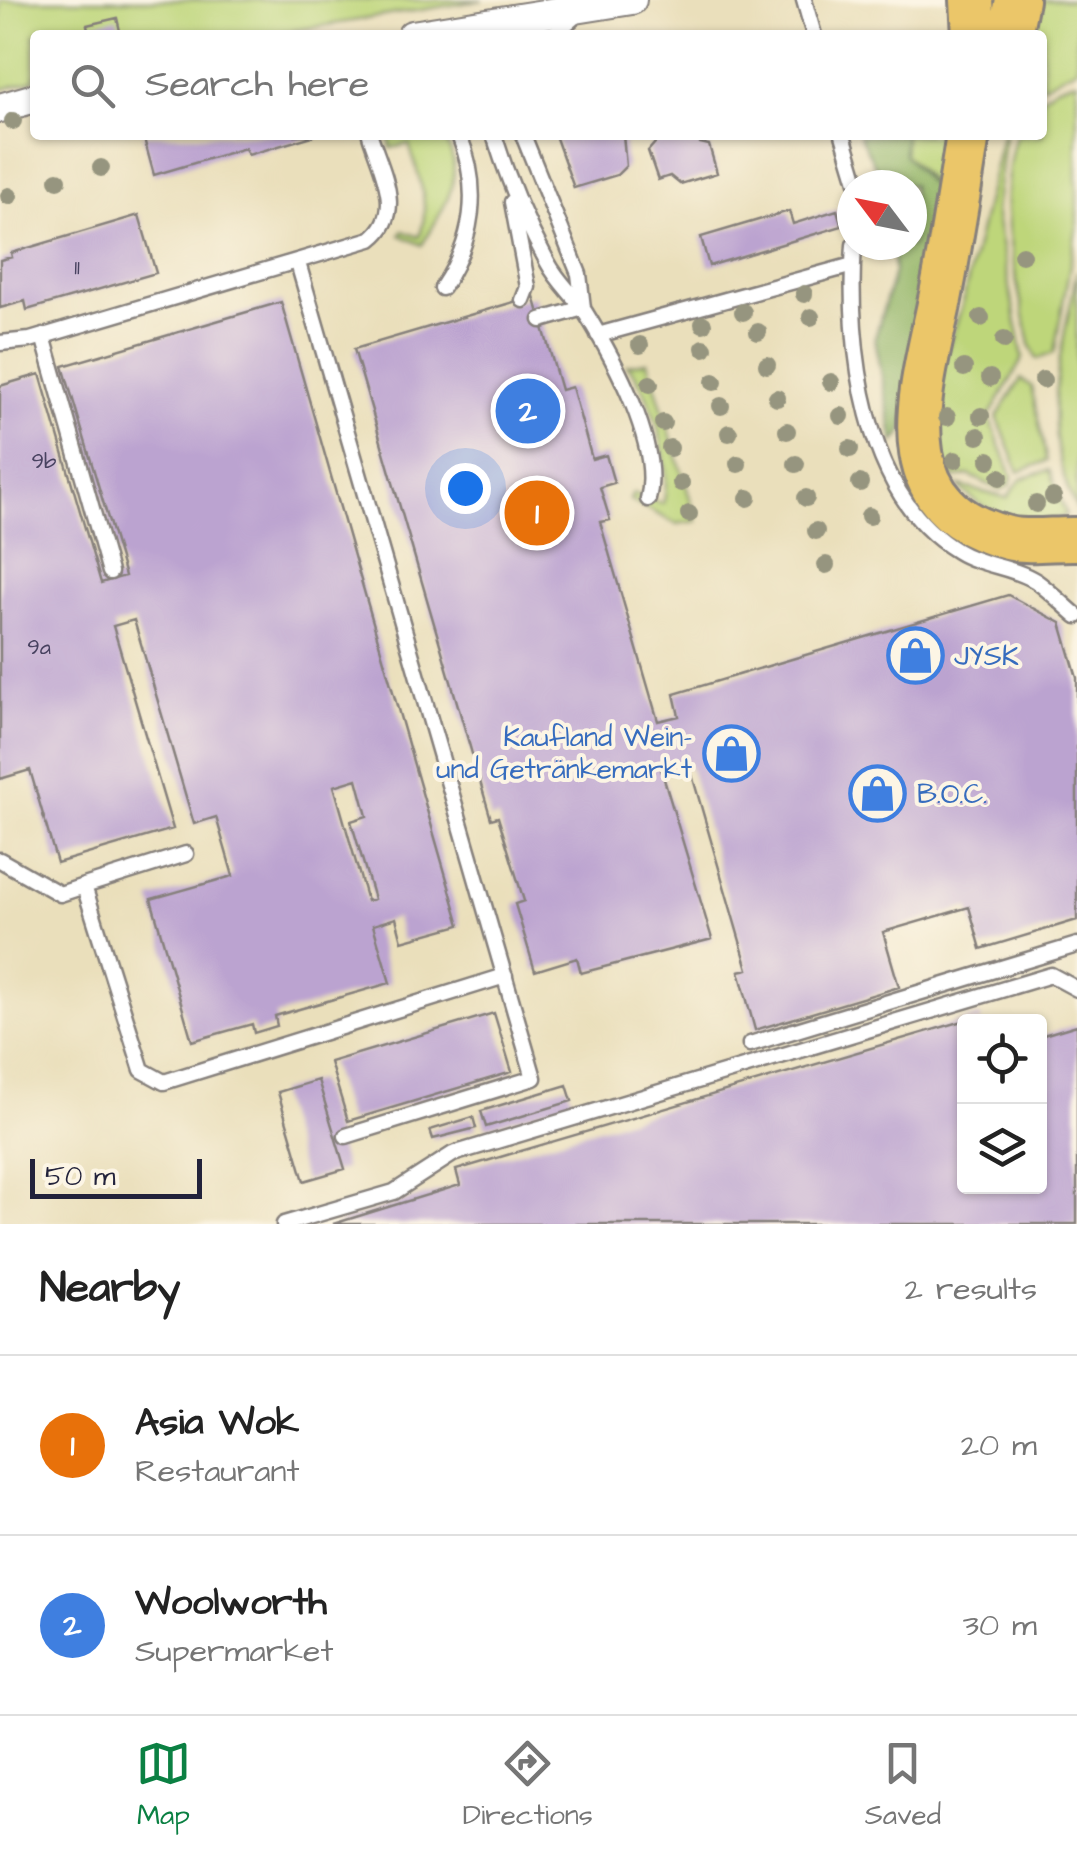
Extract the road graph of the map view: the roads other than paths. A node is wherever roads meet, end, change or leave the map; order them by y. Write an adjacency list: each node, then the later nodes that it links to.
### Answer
1 (632, 0): 5 (street)
2 (804, 0): 8 (lane)
3 (972, 0): 9 (main road)
4 (1016, 0): 10 (main road)
5 (586, 7): 6 (street); 7 (lane)
6 (491, 28)
7 (559, 30)
8 (813, 30)
9 (974, 30)
10 (1011, 30)
11 (30, 99): 12 (street)
12 (0, 108)
13 (372, 140): 23 (lane)
14 (461, 140): 25 (lane)
15 (496, 140): 21 (lane)
16 (527, 140): 27 (lane)
17 (844, 140): 20 (lane)
18 (967, 140): 28 (main road)
19 (989, 140): 28 (main road)
20 (854, 170)
21 (511, 191): 26 (lane); 27 (lane)
22 (853, 260): 24 (lane)
23 (298, 263): 31 (lane); 41 (lane)
24 (853, 265): 30 (lane); 36 (lane)
25 (442, 288)
26 (523, 300)
27 (583, 308): 29 (lane); 30 (lane)
28 (938, 309): 34 (main road)
29 (541, 320)
30 (598, 335): 33 (lane)
31 (42, 336): 32 (lane); 35 (lane)
32 (0, 343)
33 (648, 498)
34 (1069, 535)
35 (110, 572)
36 (1077, 616)
37 (186, 854): 39 (lane)
38 (0, 860): 39 (lane)
39 (84, 886): 41 (lane)
40 (1077, 945): 43 (lane)
41 (505, 976): 44 (lane)
42 (1077, 989): 45 (lane)
43 (750, 1044)
44 (346, 1136)
45 (284, 1224)

